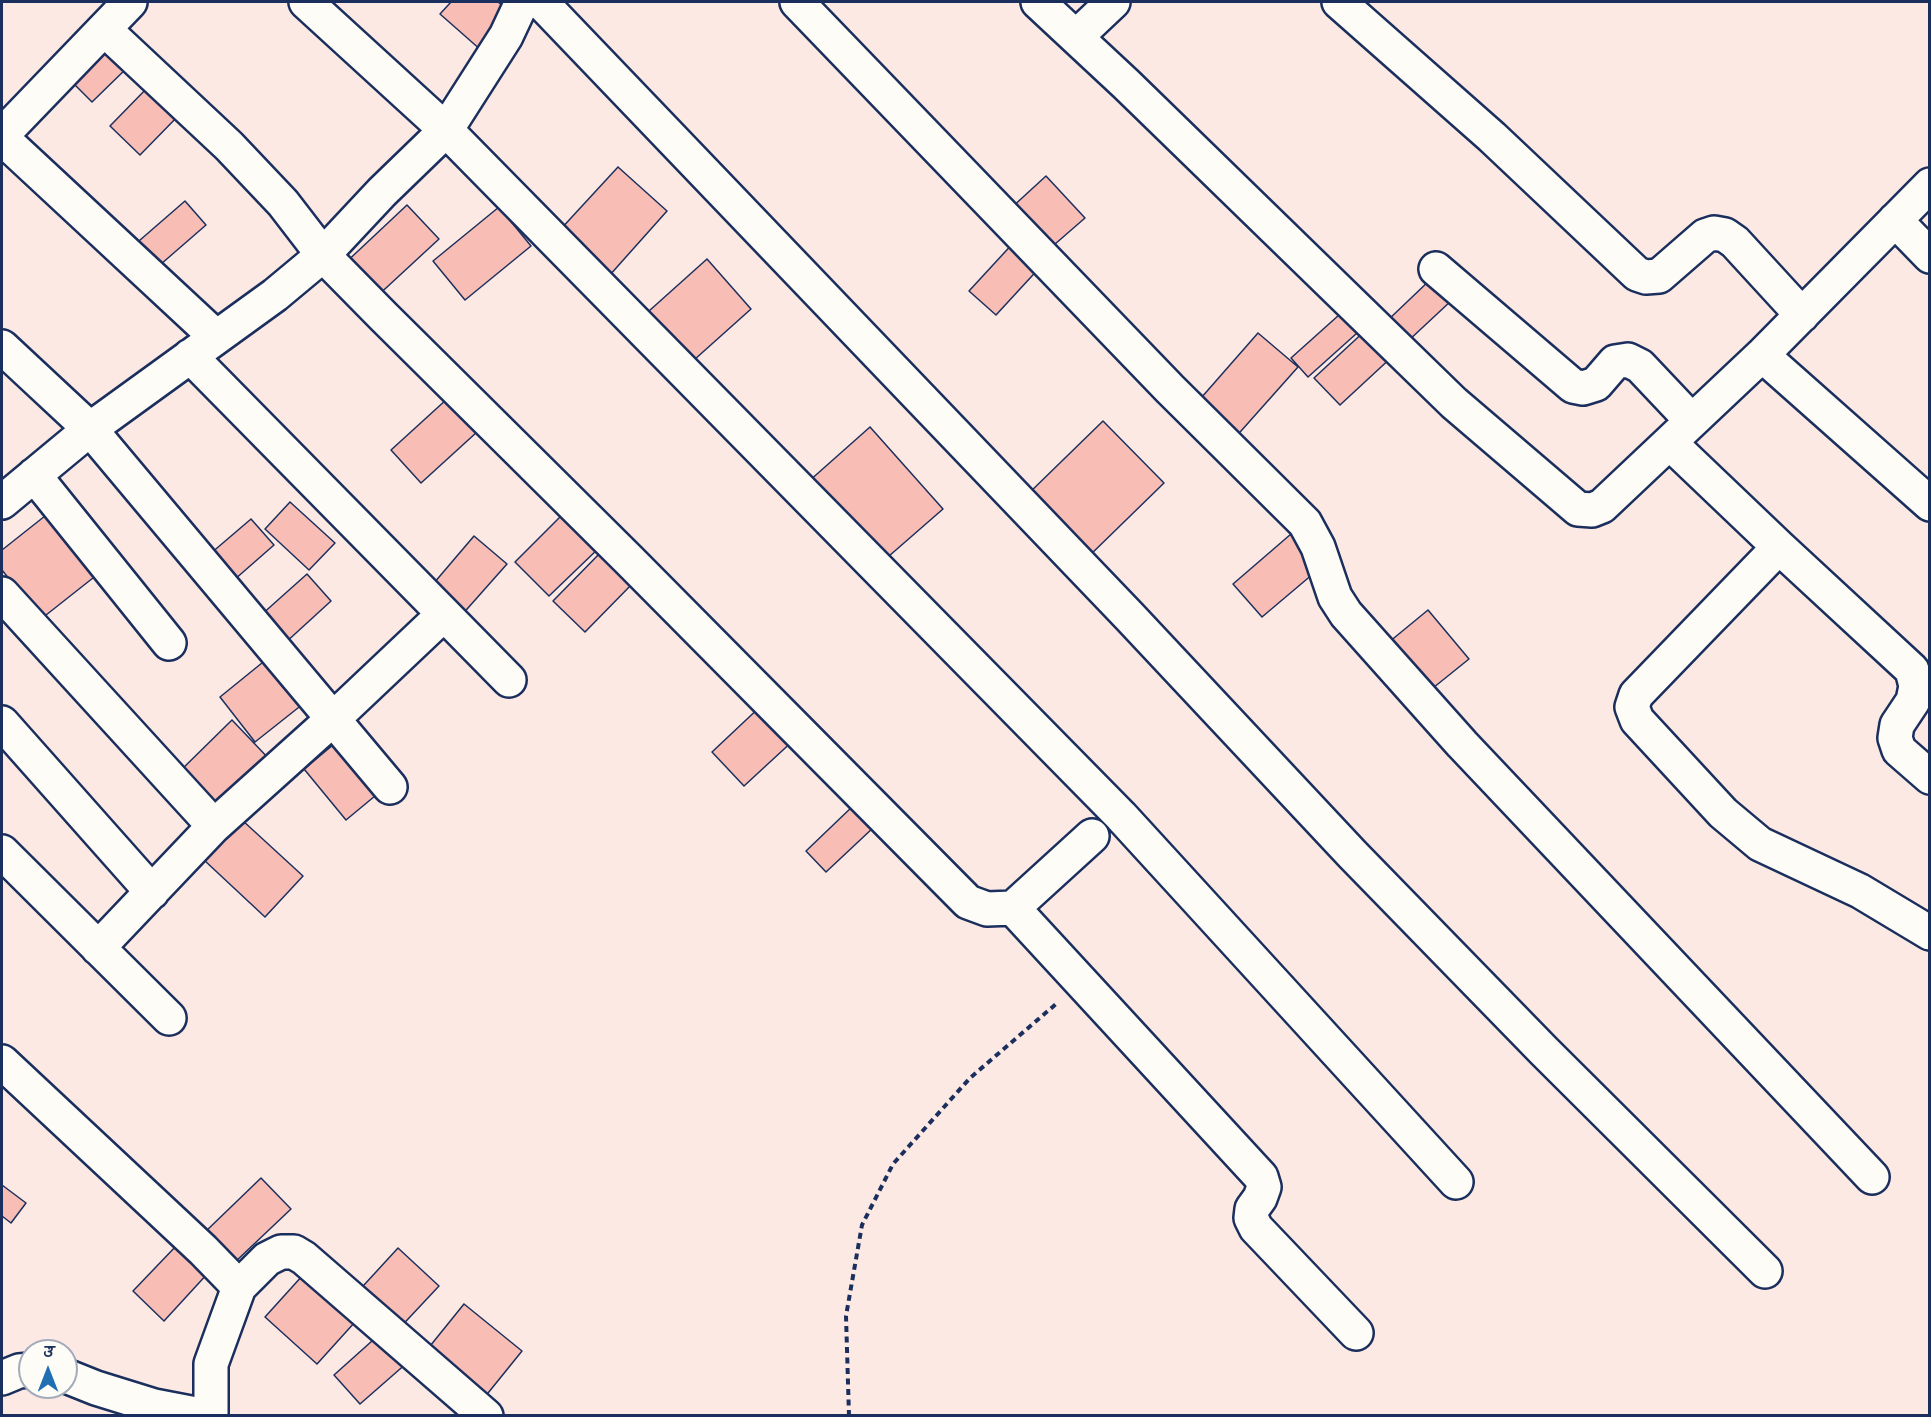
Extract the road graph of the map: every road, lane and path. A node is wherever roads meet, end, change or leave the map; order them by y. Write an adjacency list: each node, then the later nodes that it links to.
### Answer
1 (130, 2): 9 (street)
2 (306, 2): 11 (street)
3 (522, 2): 11 (street)
4 (541, 2): 48 (street)
5 (798, 2): 46 (street)
6 (1038, 2): 10 (street)
7 (1113, 2): 10 (street)
8 (1339, 2): 18 (street)
9 (104, 28): 12 (street); 15 (street)
10 (1076, 38): 23 (street)
11 (446, 130): 15 (street); 47 (street)
12 (2, 137): 20 (street)
13 (1929, 185): 14 (street)
14 (1895, 219): 16 (street); 18 (street)
15 (323, 255): 20 (street); 40 (street)
16 (1929, 256)
17 (1436, 270): 23 (street)
18 (1802, 315): 21 (street)
19 (2, 346): 22 (street)
20 (203, 347): 22 (street); 29 (street)
21 (1762, 355): 23 (street); 26 (street)
22 (90, 429): 24 (street); 32 (street)
23 (1681, 432): 27 (street)
24 (34, 475): 25 (street); 30 (street)
25 (2, 502)
26 (1929, 504)
27 (1779, 547): 34 (street); 41 (street)
28 (2, 594): 36 (street)
29 (444, 615): 31 (street); 32 (street)
30 (169, 643)
31 (509, 680)
32 (333, 719): 35 (street); 36 (street)
33 (2, 723): 39 (street)
34 (1929, 777)
35 (390, 787)
36 (214, 826): 39 (street)
37 (1092, 836): 40 (street)
38 (2, 852): 42 (street)
39 (152, 892): 42 (street)
40 (1013, 908): 43 (street)
41 (1929, 933)
42 (98, 948): 44 (street)
43 (1081, 982): 50 (street); 57 (path)
44 (169, 1018)
45 (8, 1080): 49 (street)
46 (1872, 1177)
47 (1456, 1182)
48 (1765, 1271)
49 (239, 1287): 55 (street); 56 (street)
50 (1356, 1333)
51 (18, 1371): 52 (street)
52 (2, 1378)
53 (78, 1381): 54 (street)
54 (206, 1416)
55 (211, 1416)
56 (486, 1416)
57 (849, 1416)

